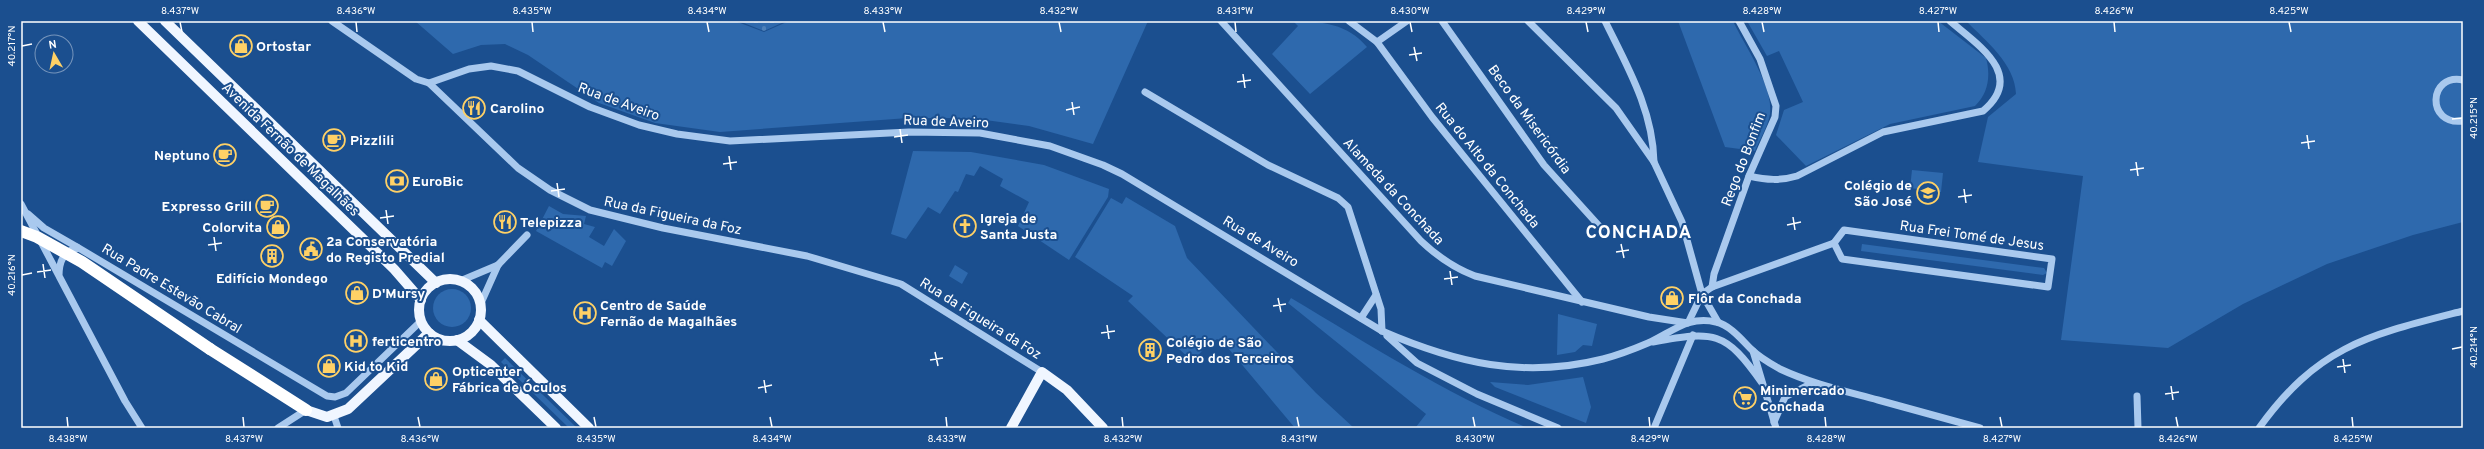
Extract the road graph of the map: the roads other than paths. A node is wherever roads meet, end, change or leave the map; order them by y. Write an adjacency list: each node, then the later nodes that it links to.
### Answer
1 (138, 21): 32 (main road, Avenida Fernão de Magalhães)
2 (165, 21): 28 (main road, Avenida Fernão de Magalhães)
3 (332, 21): 14 (street, Rua da Figueira da Foz)
4 (1221, 21): 33 (street, Alameda da Conchada)
5 (1349, 21): 12 (street, Rua do Alto da Conchada)
6 (1407, 21): 12 (street)
7 (1442, 21): 20 (street, Beco da Misericórdia)
8 (1528, 21): 17 (street)
9 (1605, 21): 17 (street)
10 (1739, 21): 18 (street, Rego do Bonfim)
11 (1950, 21): 18 (street)
12 (1377, 42): 33 (street, Rua do Alto da Conchada)
13 (2463, 80): 16 (street)
14 (429, 83): 36 (street, Rua de Aveiro); 47 (street, Rua da Figueira da Foz)
15 (1145, 92): 31 (street)
16 (2463, 121)
17 (1654, 162): 30 (street)
18 (1749, 176): 29 (street, Rego do Bonfim)
19 (23, 208): 24 (street, Rua Padre Estevão Cabral); 26 (street)
20 (1601, 228)
21 (21, 231): 51 (highway, bridge)
22 (527, 235): 25 (street)
23 (1834, 243): 23 (street, Rua Frei Tomé de Jesus); 29 (street, Rua Frei Tomé de Jesus)
24 (77, 247): 26 (street); 38 (street, Rua Padre Estevão Cabral)
25 (498, 266): 27 (street); 34 (street)
26 (59, 276): 54 (street)
27 (460, 281): 28 (main road); 34 (main road)
28 (436, 283): 32 (main road)
29 (1712, 287): 30 (street, Rua Frei Tomé de Jesus)
30 (1702, 294): 39 (street); 40 (street)
31 (1376, 295): 36 (street); 41 (street)
32 (421, 300): 38 (main road)
33 (1582, 302): 40 (street, Alameda da Conchada)
34 (481, 303): 37 (main road)
35 (2463, 311): 65 (street)
36 (1361, 318): 41 (street, Rua de Aveiro)
37 (479, 320): 44 (main road); 58 (main road)
38 (421, 321): 42 (main road)
39 (1718, 322): 40 (street); 46 (street)
40 (1688, 323): 45 (street, Rua de Aveiro)
41 (1382, 331): 45 (street, Rua de Aveiro); 61 (street, Rua de Aveiro)
42 (429, 333): 44 (main road); 52 (main road)
43 (1693, 335): 45 (street); 48 (street); 62 (street)
44 (457, 340): 57 (main road)
45 (1649, 342)
46 (1752, 351): 48 (street); 49 (street)
47 (1042, 372): 59 (main road); 60 (main road)
48 (1762, 383): 53 (street)
49 (1812, 383): 53 (street); 63 (street)
50 (2137, 396): 64 (street)
51 (306, 410): 52 (main road); 55 (street)
52 (334, 416): 56 (street)
53 (1775, 425)
54 (142, 428)
55 (278, 428)
56 (338, 428)
57 (556, 428)
58 (589, 428)
59 (1011, 428)
60 (1103, 428)
61 (1558, 428)
62 (1654, 428)
63 (1980, 428)
64 (2138, 428)
65 (2259, 428)

